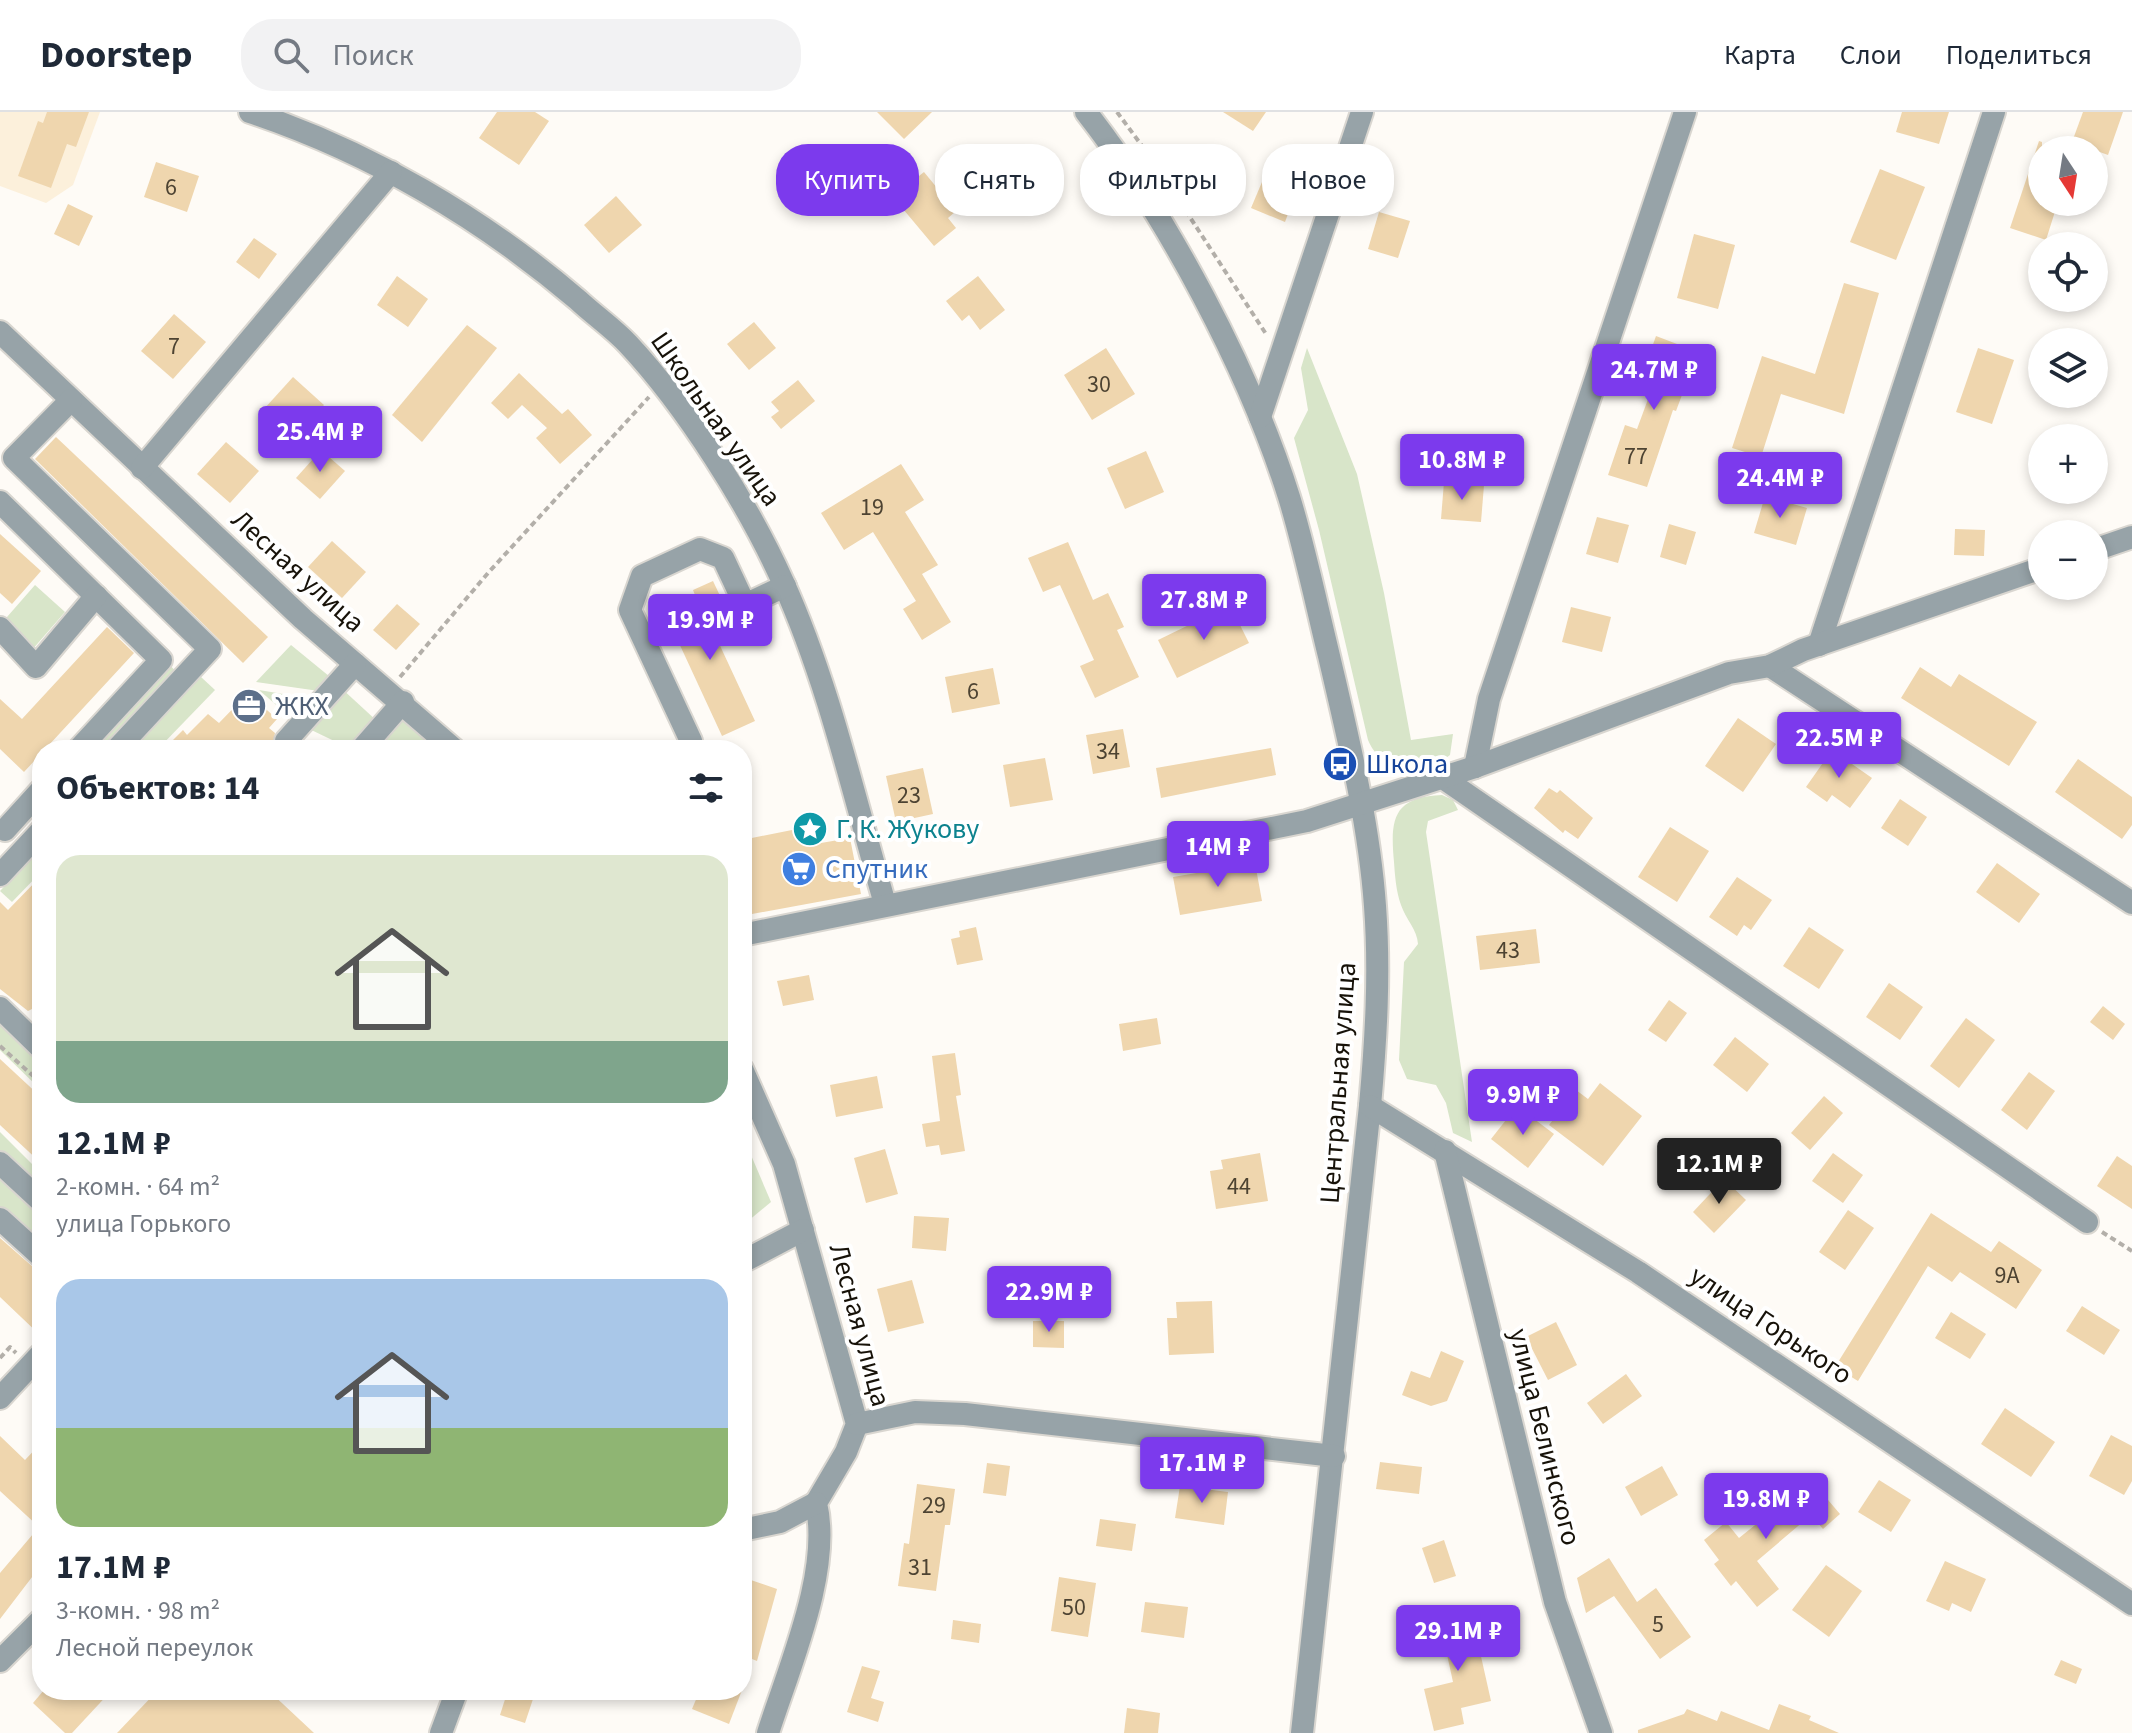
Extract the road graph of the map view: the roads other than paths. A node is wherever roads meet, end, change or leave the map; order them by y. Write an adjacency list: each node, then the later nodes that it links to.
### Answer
1 (250, 112): 6 (street, Школьная улица)
2 (1086, 112): 9 (street, Центральная улица)
3 (1362, 112): 9 (street)
4 (1685, 112): 29 (street)
5 (1994, 112): 19 (street)
6 (391, 172): 11 (street); 16 (street, Школьная улица)
7 (0, 332): 8 (street, Лесная улица)
8 (71, 400): 10 (street); 11 (street, Лесная улица)
9 (1260, 417): 32 (street, Центральная улица)
10 (7, 466): 24 (street)
11 (142, 468): 20 (street, Лесная улица)
12 (0, 502): 17 (street)
13 (2132, 537): 14 (street)
14 (2108, 545)
15 (2028, 573): 19 (street)
16 (785, 586): 28 (street); 38 (street, Школьная улица)
17 (96, 596): 18 (street); 23 (street)
18 (0, 628)
19 (1819, 645): 21 (street)
20 (355, 664): 22 (street, Лесная улица); 25 (street)
21 (1770, 666): 29 (street); 37 (street)
22 (395, 697): 26 (street); 27 (street, Лесная улица)
23 (87, 740)
24 (125, 740)
25 (287, 740)
26 (367, 740)
27 (444, 740)
28 (691, 740)
29 (1475, 767): 30 (street)
30 (1443, 778): 32 (street); 48 (street)
31 (32, 799): 33 (street)
32 (1361, 805): 38 (street); 43 (street, Центральная улица)
33 (2, 828): 35 (street)
34 (32, 841): 35 (street)
35 (25, 848): 36 (street)
36 (0, 875)
37 (2132, 903)
38 (885, 904): 39 (street)
39 (752, 933)
40 (0, 1008): 41 (street)
41 (32, 1035)
42 (752, 1092): 49 (street, Лесная улица)
43 (1370, 1106): 44 (street, улица Горького); 55 (street, Центральная улица)
44 (1445, 1151): 58 (street, улица Горького); 65 (street, улица Белинского)
45 (0, 1163): 46 (street)
46 (32, 1193)
47 (0, 1219): 50 (street)
48 (2087, 1222)
49 (803, 1230): 51 (street); 54 (street, Лесная улица)
50 (32, 1248)
51 (752, 1257)
52 (32, 1364): 53 (street)
53 (0, 1398)
54 (857, 1424): 55 (street); 56 (street, Лесная улица)
55 (1334, 1456): 64 (street, Центральная улица)
56 (816, 1503): 57 (street); 63 (street)
57 (752, 1528)
58 (2132, 1604)
59 (32, 1629): 60 (street)
60 (0, 1661)
61 (453, 1700): 62 (street)
62 (441, 1733)
63 (768, 1733)
64 (1302, 1733)
65 (1601, 1733)

